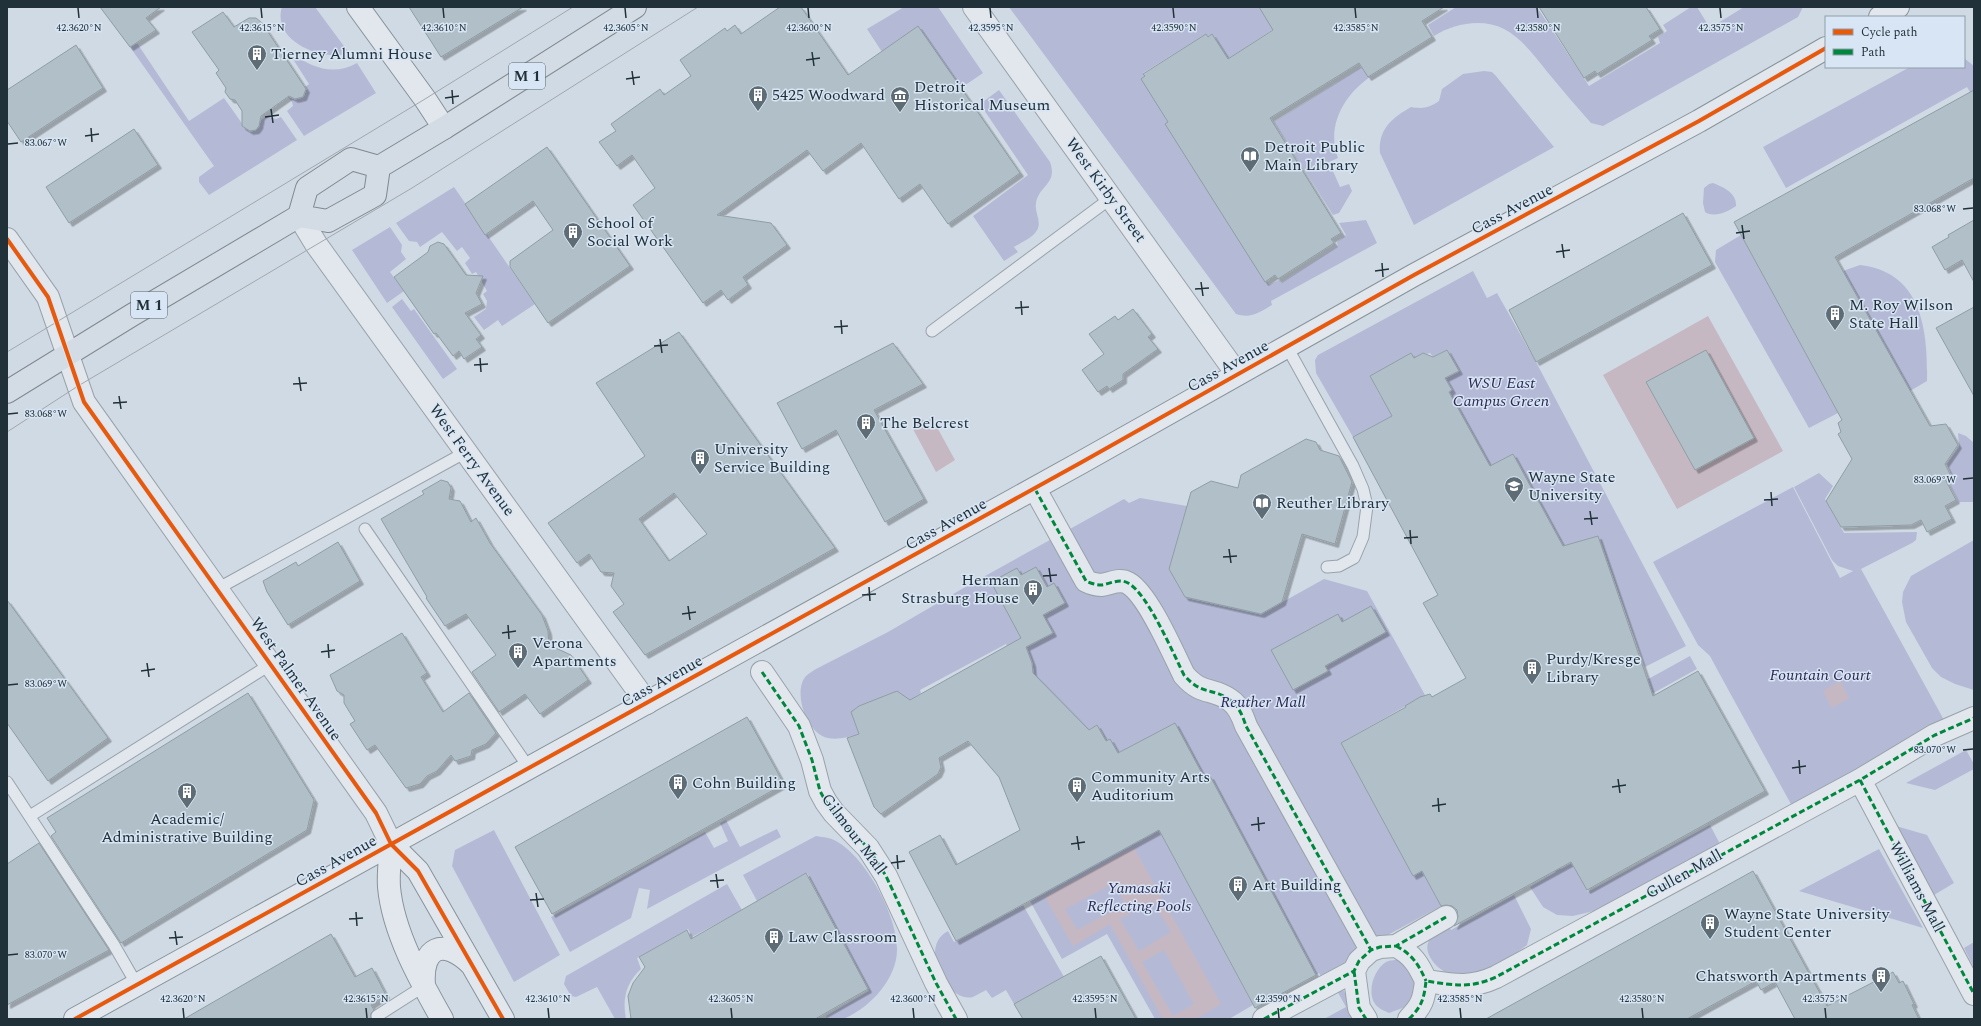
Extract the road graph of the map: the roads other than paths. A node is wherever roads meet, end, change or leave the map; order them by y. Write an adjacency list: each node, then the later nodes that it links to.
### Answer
1 (358, 7): 7 (street)
2 (635, 7): 7 (main road, M 1)
3 (974, 7): 9 (street, West Kirby Street)
4 (1898, 7): 5 (street)
5 (1882, 16)
6 (1825, 49): 13 (street, Cass Avenue)
7 (444, 128): 8 (main road, M 1)
8 (379, 167): 10 (main road); 10 (main road)
9 (1111, 198): 12 (lane); 15 (street, West Kirby Street)
10 (299, 216): 14 (main road, M 1); 17 (street, West Ferry Avenue)
11 (7, 239): 14 (street, West Palmer Avenue)
12 (932, 332)
13 (1287, 347): 15 (street, Cass Avenue); 20 (lane)
14 (68, 354): 16 (main road, M 1); 21 (street, West Palmer Avenue)
15 (1237, 374): 18 (street, Cass Avenue)
16 (7, 392)
17 (466, 452): 21 (lane); 24 (street, West Ferry Avenue)
18 (1034, 489): 24 (street, Cass Avenue); 33 (street)
19 (365, 529): 26 (lane)
20 (1326, 567)
21 (217, 589): 22 (street, West Palmer Avenue)
22 (271, 664): 29 (lane); 30 (street, West Palmer Avenue)
23 (762, 672): 44 (street, Gilmour Mall)
24 (647, 703): 26 (street, Cass Avenue)
25 (1974, 718): 27 (street, Gullen Mall)
26 (530, 768): 30 (street, Cass Avenue)
27 (1860, 780): 36 (street, Gullen Mall); 39 (street, Williams Mall)
28 (7, 782): 29 (lane)
29 (30, 816): 37 (lane)
30 (391, 844): 34 (street, West Palmer Avenue); 37 (street, Cass Avenue); 38 (street, West Palmer Avenue)
31 (1446, 917): 32 (street)
32 (1396, 946): 33 (street); 36 (street)
33 (1371, 950): 35 (street)
34 (474, 967): 38 (street); 43 (street, West Palmer Avenue)
35 (1354, 971): 45 (street); 46 (street)
36 (1426, 981): 47 (street)
37 (137, 985): 41 (street, Cass Avenue)
38 (424, 986): 40 (lane); 42 (street, West Palmer Avenue)
39 (1974, 994)
40 (377, 1016)
41 (75, 1019)
42 (442, 1019)
43 (503, 1019)
44 (956, 1019)
45 (1264, 1019)
46 (1366, 1019)
47 (1409, 1019)

